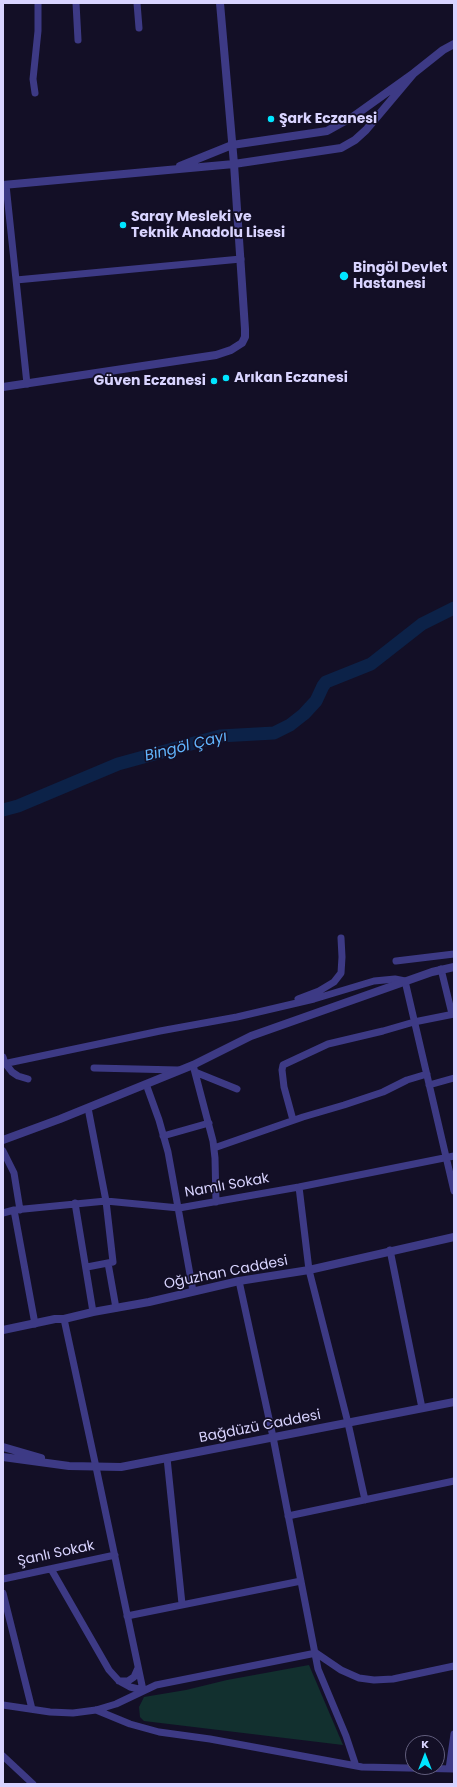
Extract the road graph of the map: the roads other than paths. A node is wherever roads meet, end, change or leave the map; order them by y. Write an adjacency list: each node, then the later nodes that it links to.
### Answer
1 (38, 3): 9 (street)
2 (76, 3): 6 (street)
3 (137, 3): 5 (street)
4 (220, 3): 10 (street)
5 (139, 28)
6 (78, 40)
7 (454, 44): 8 (street)
8 (414, 73): 10 (street); 11 (street)
9 (35, 93)
10 (232, 145): 11 (street); 12 (street)
11 (234, 164): 12 (street); 14 (street)
12 (170, 170): 13 (street)
13 (4, 185): 15 (street)
14 (240, 259): 15 (street); 16 (street)
15 (16, 280): 16 (street)
16 (27, 384): 17 (street)
17 (3, 387)
18 (341, 938): 24 (street)
19 (454, 954): 20 (street)
20 (396, 961)
21 (454, 967): 22 (street)
22 (441, 969): 23 (street); 25 (street)
23 (405, 981): 24 (street); 26 (street); 29 (street)
24 (284, 1005): 27 (street)
25 (453, 1014): 26 (street)
26 (414, 1022): 31 (street); 38 (street)
27 (4, 1062): 33 (street)
28 (94, 1068): 30 (street)
29 (194, 1069): 30 (street); 36 (street); 39 (street)
30 (180, 1070): 34 (street)
31 (426, 1074): 35 (street); 38 (street)
32 (454, 1078): 35 (street)
33 (28, 1079)
34 (146, 1084): 37 (street); 40 (street)
35 (429, 1085): 44 (street)
36 (237, 1089)
37 (88, 1108): 41 (street); 47 (street)
38 (293, 1120): 42 (street)
39 (209, 1123): 40 (street); 42 (street)
40 (164, 1136): 50 (street)
41 (3, 1140)
42 (214, 1148): 48 (street)
43 (3, 1151): 51 (street)
44 (450, 1157): 45 (street, Namlı Sokak); 46 (street)
45 (299, 1187): 48 (street, Namlı Sokak); 57 (street)
46 (454, 1191)
47 (106, 1201): 49 (street, Namlı Sokak); 50 (street, Namlı Sokak); 55 (street)
48 (216, 1202): 50 (street, Namlı Sokak)
49 (76, 1204): 51 (street, Namlı Sokak); 56 (street)
50 (179, 1208): 59 (street)
51 (17, 1210): 52 (street, Namlı Sokak); 63 (street)
52 (3, 1213)
53 (454, 1237): 54 (street, Oğuzhan Caddesi)
54 (390, 1250): 57 (street, Oğuzhan Caddesi); 66 (street)
55 (108, 1263): 56 (street); 60 (street)
56 (87, 1267): 61 (street)
57 (309, 1270): 58 (street, Oğuzhan Caddesi); 67 (street)
58 (239, 1281): 59 (street, Oğuzhan Caddesi); 68 (street)
59 (193, 1291): 60 (street, Oğuzhan Caddesi)
60 (116, 1308): 61 (street, Oğuzhan Caddesi)
61 (93, 1312): 62 (street, Oğuzhan Caddesi)
62 (64, 1319): 63 (street, Oğuzhan Caddesi); 73 (street)
63 (35, 1324): 64 (street, Oğuzhan Caddesi)
64 (3, 1330)
65 (454, 1402): 66 (street, Bağdüzü Caddesi)
66 (422, 1408): 67 (street, Bağdüzü Caddesi)
67 (348, 1423): 68 (street, Bağdüzü Caddesi); 75 (street)
68 (273, 1437): 71 (street, Bağdüzü Caddesi); 76 (street)
69 (3, 1447): 72 (street)
70 (3, 1457): 72 (street)
71 (167, 1458): 73 (street, Bağdüzü Caddesi); 82 (street)
72 (69, 1466): 73 (street, Bağdüzü Caddesi)
73 (96, 1467): 77 (street)
74 (454, 1480): 75 (street)
75 (365, 1500): 76 (street)
76 (288, 1516): 80 (street)
77 (115, 1555): 78 (street, Şanlı Sokak); 83 (street)
78 (51, 1569): 79 (street, Şanlı Sokak); 87 (street)
79 (3, 1579)
80 (301, 1581): 82 (street); 84 (street)
81 (3, 1593): 90 (street)
82 (182, 1604): 83 (street)
83 (127, 1616): 86 (street)
84 (316, 1652): 85 (street); 88 (street); 94 (street)
85 (454, 1666)
86 (138, 1668): 87 (street); 88 (street)
87 (119, 1681): 88 (street)
88 (143, 1690): 91 (street)
89 (3, 1706): 90 (street)
90 (32, 1710): 91 (street)
91 (96, 1710): 94 (street)
92 (454, 1734): 95 (street)
93 (3, 1756): 96 (street)
94 (356, 1766): 95 (street)
95 (452, 1769)
96 (33, 1784)

